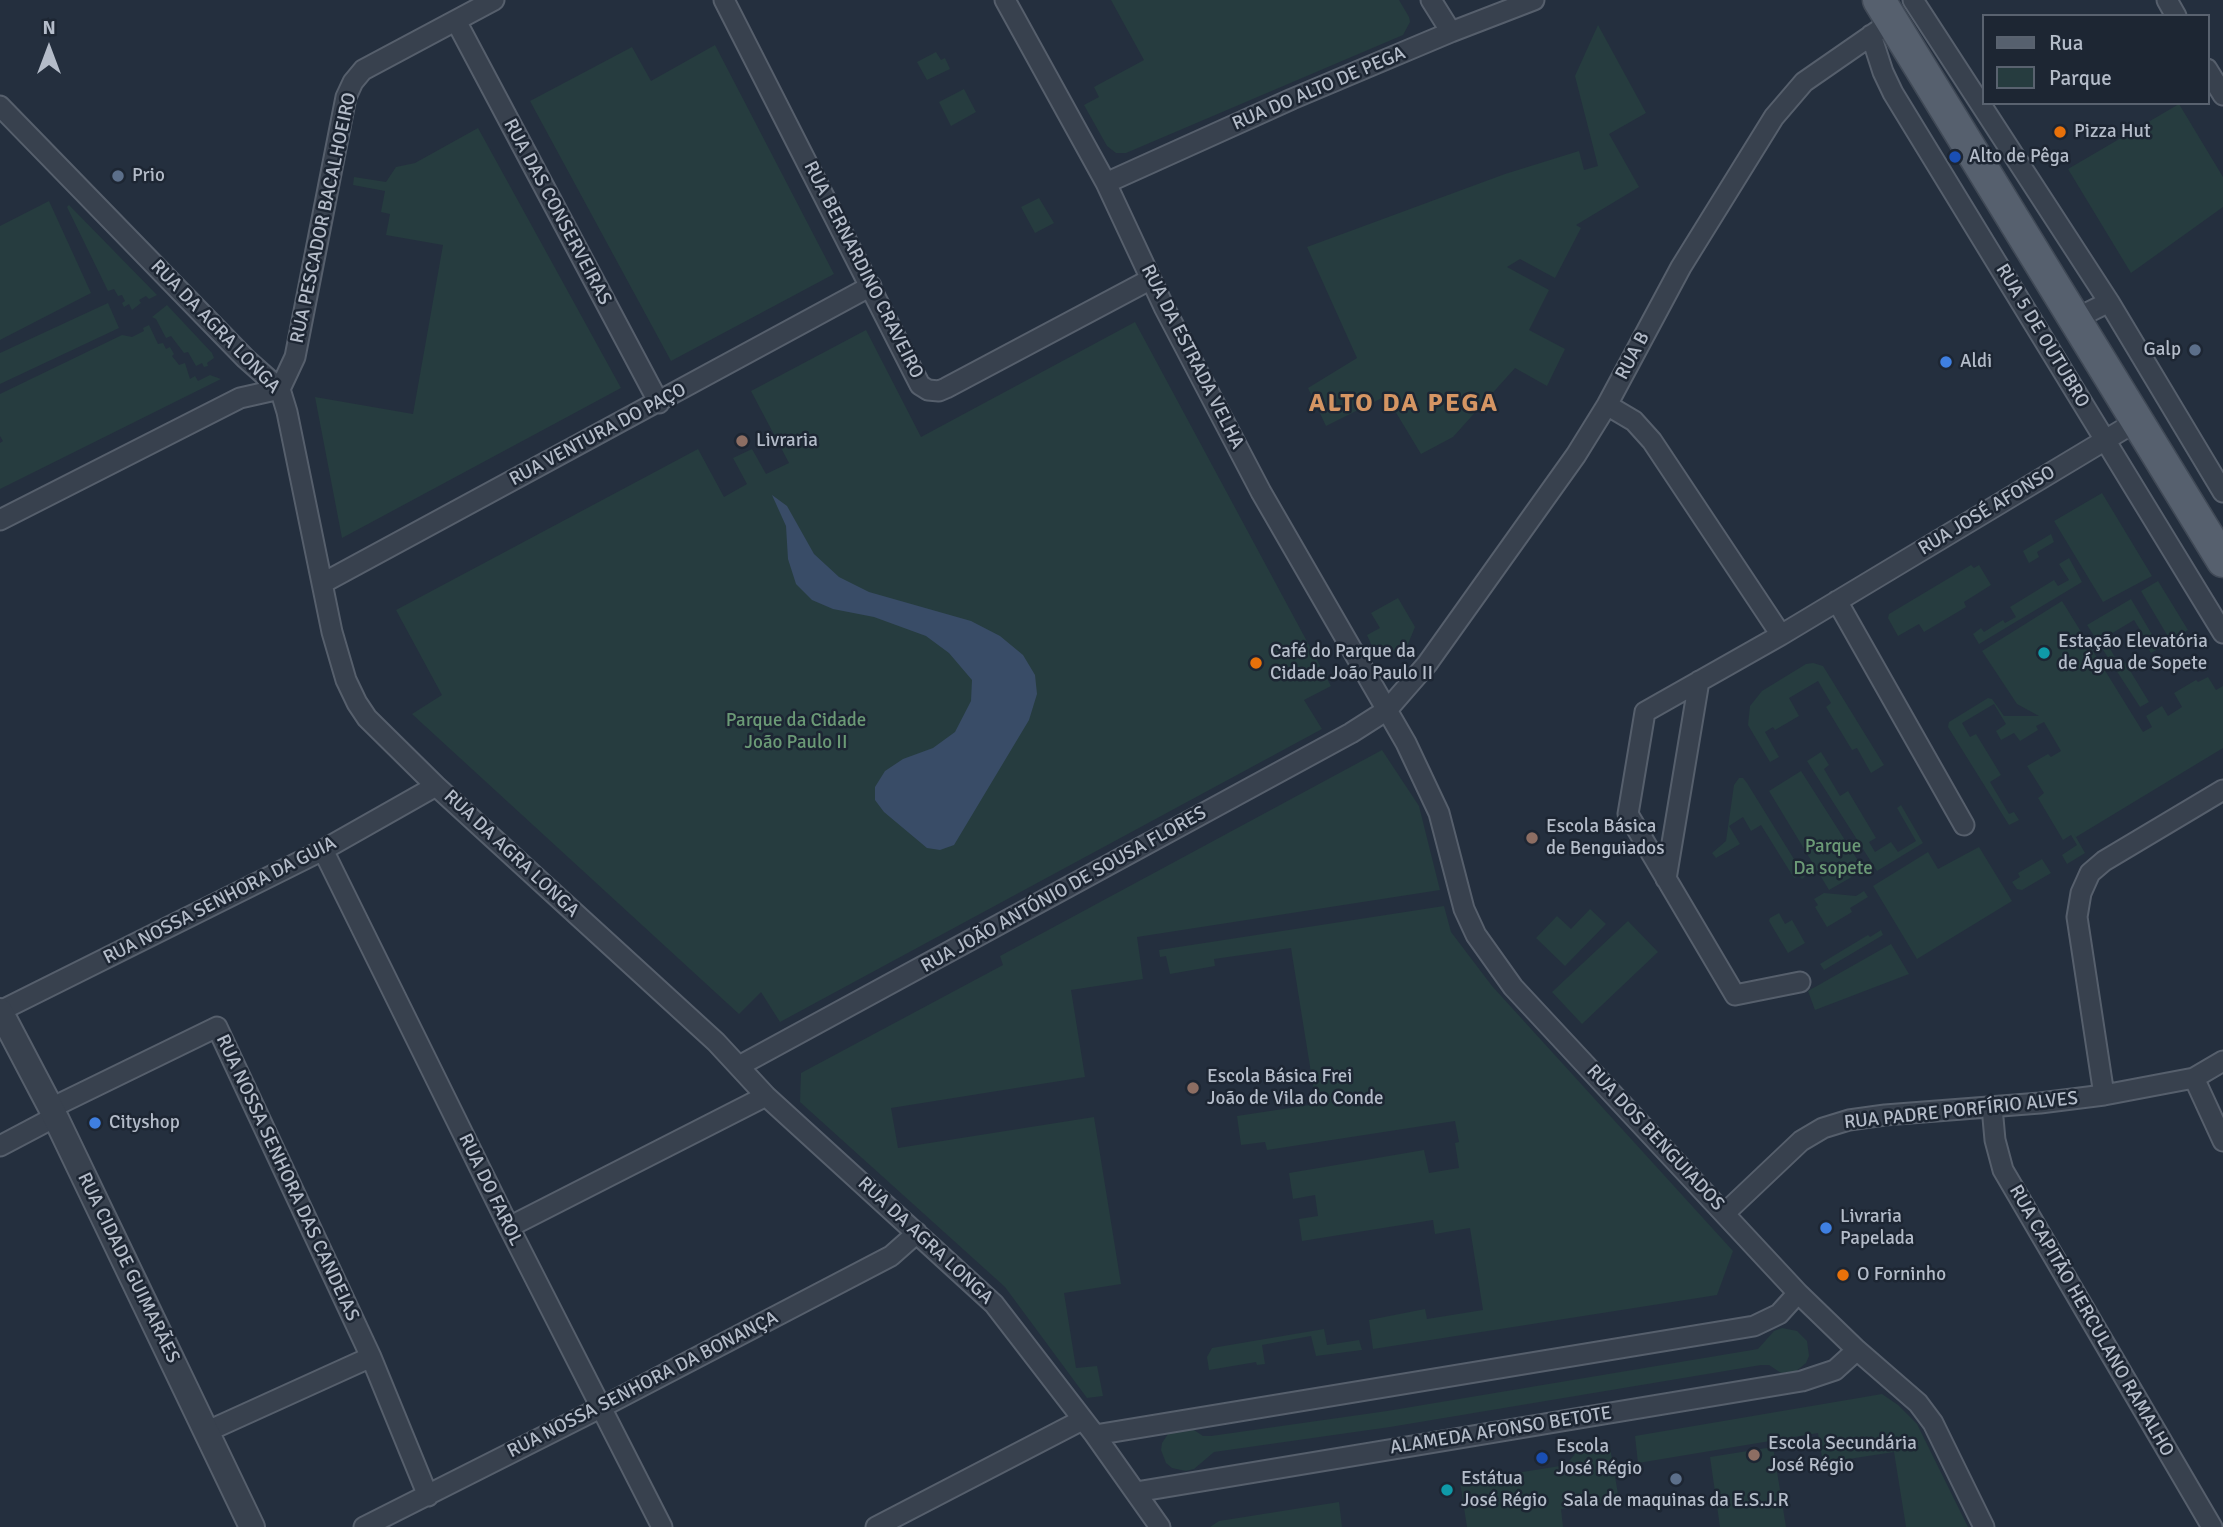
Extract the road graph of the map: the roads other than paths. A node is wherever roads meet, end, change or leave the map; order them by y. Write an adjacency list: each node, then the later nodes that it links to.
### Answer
1 (494, 0): 7 (street, RUA PESCADOR BACALHOEIRO)
2 (724, 0): 14 (street, RUA BERNARDINO CRAVEIRO)
3 (1005, 0): 12 (street, RUA DA ESTRADA VELHA)
4 (1431, 0): 8 (street)
5 (1534, 0): 8 (street, RUA DO ALTO DE PEGA)
6 (1889, 14): 15 (street); 16 (main road, RUA 5 DE OUTUBRO); 19 (street, RUA B); 21 (street, RUA 5 DE OUTUBRO)
7 (456, 21): 17 (street, RUA PESCADOR BACALHOEIRO); 18 (street, RUA DAS CONSERVEIRAS)
8 (1451, 32): 12 (street, RUA DO ALTO DE PEGA)
9 (2209, 72): 10 (street)
10 (2223, 95)
11 (0, 106): 17 (street, RUA DA AGRA LONGA)
12 (1106, 183): 13 (street, RUA DA ESTRADA VELHA)
13 (1151, 279): 14 (street, RUA BERNARDINO CRAVEIRO); 32 (street, RUA DA ESTRADA VELHA)
14 (872, 286): 18 (street, RUA VENTURA DO PAÇO)
15 (2109, 302): 16 (street, RUA 5 DE OUTUBRO); 22 (street)
16 (2075, 319): 20 (main road, RUA 5 DE OUTUBRO)
17 (280, 388): 25 (street); 27 (street, RUA DA AGRA LONGA)
18 (659, 403): 27 (street, RUA VENTURA DO PAÇO)
19 (1607, 405): 30 (street); 32 (street, RUA B)
20 (2137, 421): 21 (street, RUA JOSÉ AFONSO); 23 (main road, RUA 5 DE OUTUBRO)
21 (2105, 440): 28 (street, RUA JOSÉ AFONSO); 29 (street, RUA 5 DE OUTUBRO)
22 (2191, 440): 23 (street); 24 (street)
23 (2161, 460): 26 (main road, RUA 5 DE OUTUBRO)
24 (2223, 492)
25 (0, 520)
26 (2223, 561)
27 (323, 583): 33 (street, RUA DA AGRA LONGA)
28 (1837, 601): 30 (street, RUA JOSÉ AFONSO); 35 (street)
29 (2223, 633)
30 (1781, 635): 31 (street, RUA JOSÉ AFONSO)
31 (1699, 681): 37 (street); 37 (street, RUA JOSÉ AFONSO)
32 (1387, 710): 41 (street, RUA JOÃO ANTÓNIO DE SOUSA FLORES); 49 (street, RUA DOS BENGUIADOS)
33 (436, 786): 36 (street, RUA NOSSA SENHORA DA GUIA); 41 (street, RUA DA AGRA LONGA)
34 (2223, 790): 43 (street)
35 (1964, 825)
36 (323, 850): 39 (street, RUA NOSSA SENHORA DA GUIA); 50 (street, RUA DO FAROL)
37 (1666, 879): 38 (street, RUA JOSÉ AFONSO)
38 (1800, 982)
39 (0, 1011): 46 (street, RUA CIDADE GUIMARÃES)
40 (2223, 1061): 42 (street, RUA PADRE PORFÍRIO ALVES)
41 (739, 1066): 44 (street, RUA DA AGRA LONGA)
42 (2194, 1078): 43 (street, RUA PADRE PORFÍRIO ALVES); 47 (street)
43 (2104, 1095): 45 (street, RUA PADRE PORFÍRIO ALVES)
44 (766, 1096): 50 (street); 51 (street, RUA DA AGRA LONGA)
45 (1992, 1107): 49 (street, RUA PADRE PORFÍRIO ALVES); 66 (street, RUA CAPITÃO HERCULANO RAMALHO)
46 (53, 1113): 48 (street); 54 (street, RUA NOSSA SENHORA DAS CANDEIAS); 57 (street, RUA CIDADE GUIMARÃES)
47 (2223, 1141)
48 (0, 1146)
49 (1725, 1213): 52 (street, RUA DOS BENGUIADOS)
50 (509, 1227): 55 (street, RUA DO FAROL)
51 (917, 1233): 55 (street, RUA NOSSA SENHORA DA BONANÇA); 56 (street, RUA DA AGRA LONGA)
52 (1797, 1293): 53 (street, RUA DOS BENGUIADOS); 56 (street)
53 (1857, 1350): 58 (street, ALAMEDA AFONSO BETOTE); 65 (street, RUA DOS BENGUIADOS)
54 (371, 1357): 57 (street); 59 (street, RUA NOSSA SENHORA DAS CANDEIAS)
55 (600, 1408): 59 (street, RUA NOSSA SENHORA DA BONANÇA); 62 (street, RUA DO FAROL)
56 (1088, 1428): 58 (street, RUA DA AGRA LONGA); 63 (street)
57 (208, 1431): 60 (street, RUA CIDADE GUIMARÃES)
58 (1136, 1492): 64 (street, RUA DA AGRA LONGA)
59 (428, 1496): 61 (street, RUA NOSSA SENHORA DA BONANÇA)
60 (252, 1527)
61 (364, 1527)
62 (662, 1527)
63 (876, 1527)
64 (1160, 1527)
65 (1984, 1527)
66 (2211, 1527)

